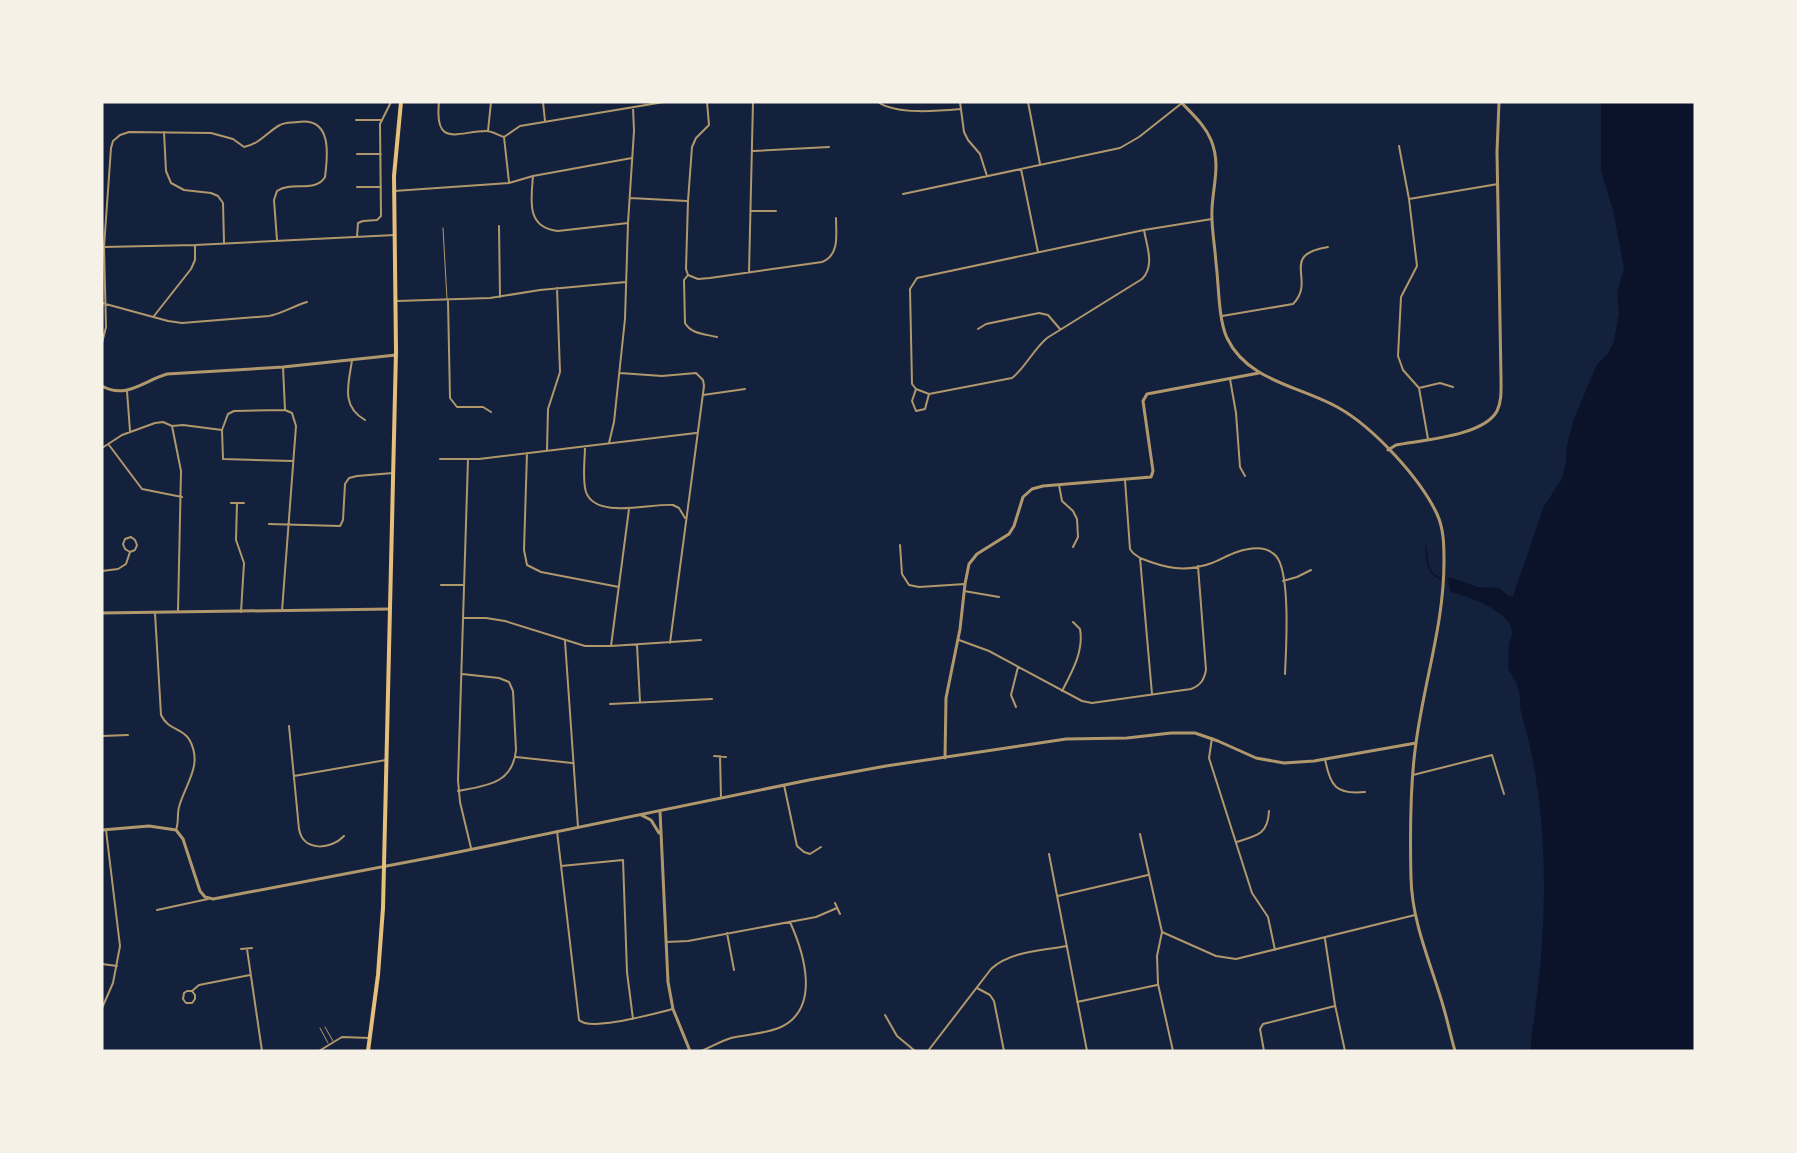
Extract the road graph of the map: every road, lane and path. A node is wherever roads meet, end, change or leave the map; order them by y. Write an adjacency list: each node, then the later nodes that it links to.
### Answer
1 (391, 102): 17 (street)
2 (401, 102): 36 (main road)
3 (439, 102): 19 (street)
4 (491, 102): 19 (street)
5 (543, 102): 18 (street)
6 (664, 102): 14 (street)
7 (707, 102): 40 (street)
8 (753, 102): 24 (street)
9 (878, 102): 15 (street)
10 (960, 102): 15 (street)
11 (1028, 102): 28 (street)
12 (1182, 102): 28 (street); 44 (street)
13 (1499, 102): 33 (street)
14 (633, 107): 18 (street); 27 (street)
15 (961, 109): 31 (street)
16 (356, 120): 17 (street)
17 (381, 120): 26 (street)
18 (545, 121): 21 (street)
19 (488, 131): 21 (street)
20 (164, 132): 51 (street); 52 (street); 54 (street)
21 (504, 137): 32 (street)
22 (1399, 146): 39 (street)
23 (829, 147): 24 (street)
24 (753, 151): 41 (street)
25 (357, 154): 26 (street)
26 (381, 154): 35 (street)
27 (632, 158): 30 (street); 38 (street)
28 (1040, 165): 29 (street)
29 (1021, 170): 31 (street); 56 (street)
30 (532, 176): 32 (street); 45 (street)
31 (987, 177): 37 (street)
32 (509, 183): 36 (street)
33 (1498, 184): 39 (street); 93 (street)
34 (357, 187): 35 (street)
35 (381, 187): 50 (street)
36 (394, 191): 49 (main road)
37 (903, 194)
38 (630, 198): 40 (street); 45 (street)
39 (1409, 199): 80 (street)
40 (688, 201): 58 (street)
41 (751, 211): 42 (street); 57 (street)
42 (776, 211)
43 (836, 218): 57 (street)
44 (1212, 219): 48 (street); 67 (street)
45 (628, 223): 59 (street)
46 (499, 226): 61 (street)
47 (444, 228): 63 (lane)
48 (1144, 230): 56 (street); 69 (street)
49 (395, 235): 50 (street); 62 (main road)
50 (357, 237): 51 (street)
51 (277, 240): 52 (street)
52 (224, 242): 53 (street)
53 (195, 245): 54 (street); 66 (street)
54 (104, 247): 65 (street)
55 (1328, 247): 67 (street)
56 (1038, 252): 82 (street)
57 (749, 273): 58 (street)
58 (688, 275): 70 (street)
59 (626, 282): 60 (street); 76 (street)
60 (557, 288): 61 (street); 98 (street)
61 (500, 297): 63 (street)
62 (396, 301): 63 (street); 72 (main road)
63 (448, 301): 87 (street)
64 (307, 302): 66 (street)
65 (103, 303): 66 (street); 71 (street)
66 (154, 316)
67 (1222, 316): 75 (street)
68 (978, 329): 69 (street)
69 (1060, 329): 84 (street)
70 (717, 337)
71 (102, 343)
72 (396, 355): 73 (street); 104 (main road)
73 (352, 360): 74 (street); 88 (street)
74 (283, 367): 83 (street); 86 (street)
75 (1260, 372): 77 (street); 99 (street)
76 (620, 373): 85 (street); 94 (street)
77 (1230, 379): 105 (street); 106 (street)
78 (102, 386): 83 (street)
79 (1453, 387): 80 (street)
80 (1419, 388): 93 (street)
81 (745, 389): 85 (street)
82 (916, 389): 84 (street); 84 (street)
83 (127, 392): 91 (street)
84 (929, 394)
85 (703, 395): 92 (street)
86 (285, 410): 90 (street); 103 (street)
87 (491, 412)
88 (365, 420)
89 (172, 426): 90 (street); 91 (street); 108 (street)
90 (222, 430): 103 (street)
91 (130, 431): 95 (street)
92 (698, 432): 94 (street); 113 (street)
93 (1428, 439): 99 (street)
94 (609, 443): 96 (street)
95 (108, 444): 97 (street); 108 (street)
96 (585, 446): 98 (street); 112 (street)
97 (102, 448)
98 (547, 450): 100 (street)
99 (1388, 450): 157 (street)
100 (527, 453): 102 (street); 127 (street)
101 (440, 459): 102 (street)
102 (468, 459): 126 (street)
103 (293, 461): 115 (street)
104 (393, 473): 115 (street); 130 (main road)
105 (1245, 476)
106 (1125, 480): 107 (street); 119 (street)
107 (1059, 485): 117 (street); 124 (street)
108 (182, 497): 132 (street)
109 (231, 503): 110 (street)
110 (237, 503): 111 (street); 133 (street)
111 (244, 503)
112 (629, 508): 113 (street); 127 (street)
113 (686, 520): 141 (street)
114 (269, 524): 115 (street)
115 (288, 526): 131 (street)
116 (900, 545): 124 (street)
117 (1073, 547)
118 (130, 552): 118 (street); 122 (street)
119 (1140, 558): 120 (street); 148 (street)
120 (1198, 566): 123 (street); 148 (street)
121 (1311, 570): 123 (street)
122 (102, 571)
123 (1283, 580): 146 (street)
124 (965, 584): 128 (street)
125 (441, 585): 126 (street)
126 (464, 585): 136 (street)
127 (619, 587): 143 (street)
128 (964, 591): 129 (street); 139 (street)
129 (999, 597)
130 (390, 609): 131 (street); 164 (main road)
131 (282, 611): 133 (street)
132 (178, 612): 133 (street); 135 (street)
133 (241, 612)
134 (102, 613): 135 (street)
135 (155, 613): 178 (street)
136 (463, 618): 140 (street); 145 (street)
137 (1074, 622): 147 (street)
138 (701, 640): 141 (street)
139 (958, 640): 144 (street); 162 (street)
140 (565, 641): 143 (street); 165 (street)
141 (670, 643): 142 (street)
142 (637, 645): 143 (street); 150 (street)
143 (611, 646)
144 (1018, 667): 147 (street); 152 (street)
145 (462, 674): 160 (street); 169 (street)
146 (1285, 674)
147 (1062, 691): 148 (street)
148 (1152, 694)
149 (712, 699): 150 (street)
150 (640, 702): 151 (street)
151 (610, 704)
152 (1016, 707)
153 (290, 726): 167 (street)
154 (128, 735): 155 (street)
155 (102, 736)
156 (1212, 738): 162 (street); 163 (street); 183 (street)
157 (1416, 743): 163 (street); 166 (street)
158 (714, 756): 159 (street)
159 (720, 756): 161 (street); 172 (street)
160 (516, 757): 165 (street); 169 (street)
161 (726, 757)
162 (945, 758): 168 (street)
163 (1325, 759): 170 (street)
164 (386, 760): 167 (street); 187 (main road)
165 (573, 763): 176 (street)
166 (1413, 775): 171 (street); 196 (street)
167 (294, 776): 181 (street)
168 (784, 785): 172 (street); 184 (street)
169 (458, 791): 185 (street)
170 (1365, 792)
171 (1504, 794)
172 (721, 798): 173 (street)
173 (660, 811): 175 (street); 182 (street)
174 (1269, 811): 183 (street)
175 (639, 815): 176 (street); 182 (street)
176 (578, 827): 179 (street)
177 (104, 830): 178 (street); 208 (street)
178 (176, 830): 191 (street)
179 (557, 831): 185 (street); 188 (street)
180 (1140, 834): 189 (street)
181 (344, 836)
182 (661, 838): 201 (street)
183 (1236, 842): 206 (street)
184 (821, 847)
185 (471, 848): 187 (street)
186 (1049, 854): 190 (street)
187 (384, 866): 191 (street); 222 (main road)
188 (561, 866): 219 (street); 219 (street)
189 (1149, 875): 190 (street); 198 (street)
190 (1058, 896): 202 (street)
191 (208, 898): 194 (street)
192 (835, 903): 193 (street)
193 (837, 908): 195 (street); 197 (street)
194 (157, 910)
195 (840, 914)
196 (1415, 915): 200 (street); 237 (street)
197 (790, 922): 199 (street); 229 (street)
198 (1162, 932): 206 (street); 211 (street)
199 (727, 933): 201 (street); 209 (street)
200 (1325, 939): 206 (street); 215 (street)
201 (666, 942): 217 (street)
202 (1067, 946): 212 (street); 214 (street)
203 (252, 948): 205 (street)
204 (241, 949): 205 (street)
205 (247, 949): 210 (street)
206 (1275, 950)
207 (102, 964): 208 (street)
208 (117, 966): 216 (street)
209 (734, 969)
210 (250, 975): 213 (street); 225 (street)
211 (1158, 984): 214 (street); 234 (street)
212 (977, 988): 231 (street); 232 (street)
213 (192, 991): 213 (street)
214 (1077, 1002): 233 (street)
215 (1335, 1005): 235 (street); 236 (street)
216 (102, 1008)
217 (673, 1009): 219 (street); 228 (street)
218 (885, 1015): 230 (street)
219 (633, 1018)
220 (326, 1027): 223 (lane)
221 (320, 1028): 224 (lane)
222 (370, 1038): 223 (street); 227 (main road)
223 (333, 1041): 224 (street)
224 (328, 1044): 226 (street)
225 (262, 1051)
226 (319, 1051)
227 (368, 1051)
228 (690, 1051)
229 (701, 1051)
230 (915, 1051)
231 (928, 1051)
232 (1004, 1051)
233 (1087, 1051)
234 (1173, 1051)
235 (1264, 1051)
236 (1345, 1051)
237 (1455, 1051)

